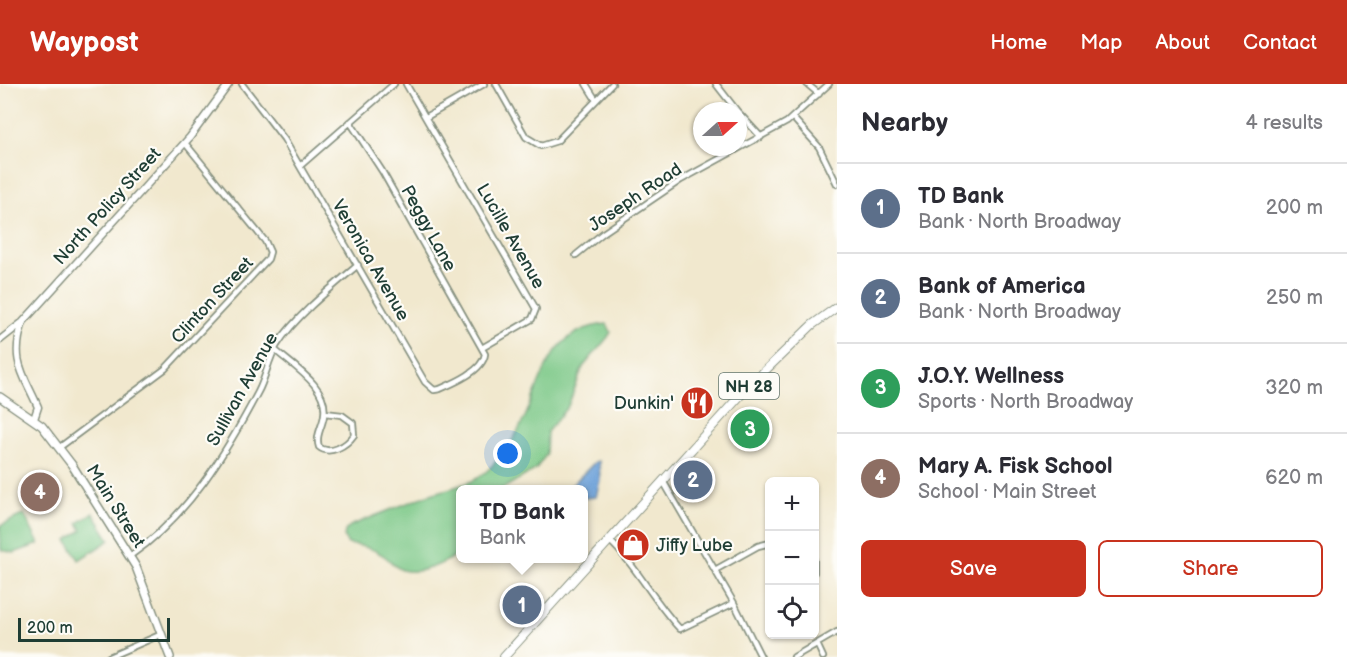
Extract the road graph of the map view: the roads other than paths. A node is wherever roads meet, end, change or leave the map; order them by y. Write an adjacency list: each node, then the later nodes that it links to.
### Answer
1 (229, 84): 22 (street, North Policy Street)
2 (242, 84): 23 (street, Veronica Avenue)
3 (380, 84): 13 (street)
4 (394, 84): 13 (street)
5 (406, 84): 17 (street, Lucille Avenue)
6 (484, 84): 17 (street)
7 (496, 84): 15 (street)
8 (586, 84): 15 (street)
9 (612, 84): 15 (street)
10 (716, 84): 16 (street)
11 (807, 84): 14 (street)
12 (829, 84): 14 (street, Joseph Road)
13 (384, 91): 19 (street)
14 (819, 94): 18 (street, Joseph Road)
15 (596, 100)
16 (730, 102)
17 (428, 116): 30 (street, Lucille Avenue)
18 (793, 118): 21 (street, Joseph Road); 24 (street)
19 (350, 122): 23 (street); 30 (street, Peggy Lane)
20 (747, 122): 21 (street)
21 (761, 137): 25 (street, Joseph Road)
22 (185, 143): 28 (street, North Policy Street); 35 (street, Clinton Street)
23 (300, 166): 26 (street, Veronica Avenue)
24 (837, 184)
25 (576, 255)
26 (358, 265): 30 (street, Veronica Avenue); 31 (street, Sullivan Avenue)
27 (837, 308): 36 (main road, NH 28)
28 (23, 322): 29 (street, North Policy Street); 34 (street)
29 (0, 340)
30 (482, 348)
31 (275, 350): 33 (street); 39 (street, Sullivan Avenue)
32 (0, 397): 34 (main road, Main Street)
33 (325, 413): 33 (street)
34 (34, 419): 35 (main road, Main Street)
35 (60, 447): 39 (main road, Main Street)
36 (662, 481): 37 (main road, NH 28); 42 (street)
37 (608, 540): 40 (main road, NH 28); 43 (street)
38 (765, 544): 42 (street)
39 (130, 556): 45 (main road, Main Street)
40 (588, 562)
41 (588, 563): 50 (main road, NH 28)
42 (715, 570): 43 (street)
43 (734, 603): 47 (street)
44 (837, 633): 46 (street)
45 (162, 634): 48 (street); 49 (main road, Main Street)
46 (817, 644): 52 (street); 53 (street)
47 (760, 655): 51 (street)
48 (109, 657)
49 (170, 657)
50 (504, 657)
51 (753, 657)
52 (794, 657)
53 (823, 657)

